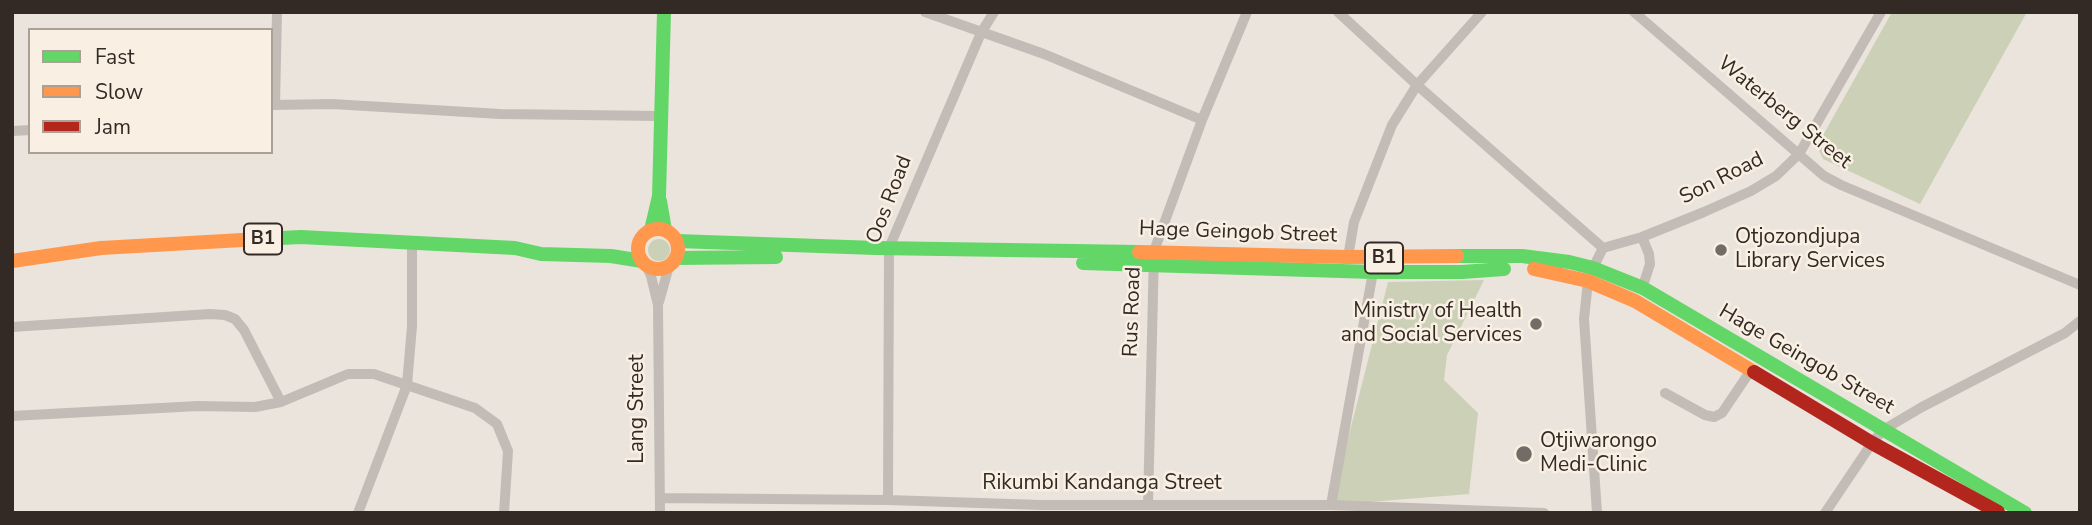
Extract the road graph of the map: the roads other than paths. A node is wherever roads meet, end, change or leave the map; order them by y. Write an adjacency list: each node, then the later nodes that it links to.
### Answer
1 (277, 12): 12 (street)
2 (664, 12): 13 (main road)
3 (925, 12): 10 (street)
4 (994, 12): 10 (street, Oos Road)
5 (1247, 12): 14 (street, Rus Road)
6 (1338, 12): 11 (street)
7 (1482, 12): 11 (street)
8 (1634, 12): 15 (street, Waterberg Street)
9 (1881, 12): 15 (street, Son Road)
10 (981, 33): 14 (street); 23 (street, Oos Road)
11 (1417, 85): 22 (street); 24 (street)
12 (273, 105): 13 (street)
13 (660, 116): 16 (main road)
14 (1202, 120): 25 (street, Rus Road)
15 (1799, 154): 17 (street, Son Road); 31 (street, Waterberg Street)
16 (658, 230): 18 (main road); 20 (main road)
17 (1642, 237): 22 (street, Son Road); 32 (street)
18 (677, 241): 23 (main road, Hage Geingob Street / B1); 27 (main road)
19 (412, 242): 21 (main road, B1); 26 (main road, B1); 38 (street)
20 (639, 242): 21 (main road, B1); 28 (main road)
21 (515, 248): 28 (main road, B1)
22 (1603, 248): 30 (street)
23 (889, 253): 25 (main road, Hage Geingob Street / B1); 27 (main road, Hage Geingob Street / B1); 47 (street, Oos Road)
24 (1348, 257): 25 (main road, Hage Geingob Street / B1); 30 (main road, Hage Geingob Street / B1)
25 (1154, 258): 29 (main road, Hage Geingob Street / B1); 48 (street, Rus Road)
26 (12, 261)
27 (673, 262): 28 (main road, Hage Geingob Street / B1); 33 (street, Lang Street)
28 (644, 263): 33 (street, Lang Street)
29 (1373, 272): 30 (main road, Hage Geingob Street / B1); 49 (street)
30 (1590, 274): 32 (main road, Hage Geingob Street / B1); 57 (street)
31 (2080, 285)
32 (1639, 295): 34 (main road, Hage Geingob Street / B1)
33 (658, 305): 45 (street, Lang Street)
34 (1676, 317): 37 (main road, Hage Geingob Street / B1); 42 (main road, Hage Geingob Street / B1)
35 (2080, 321): 42 (street)
36 (12, 327): 40 (street)
37 (1751, 370): 39 (street); 43 (main road, Hage Geingob Street / B1)
38 (407, 385): 40 (street); 52 (street); 53 (street)
39 (1665, 393)
40 (281, 402): 41 (street)
41 (12, 416)
42 (1883, 430): 43 (street); 44 (main road, Hage Geingob Street / B1)
43 (1872, 443): 44 (main road, Hage Geingob Street / B1); 58 (street)
44 (1930, 467): 59 (main road, Hage Geingob Street / B1); 60 (main road, Hage Geingob Street / B1)
45 (660, 498): 46 (street, Rikumbi Kandanga Street); 54 (street, Lang Street)
46 (812, 499): 47 (street, Rikumbi Kandanga Street); 55 (street)
47 (888, 499): 51 (street, Rikumbi Kandanga Street)
48 (1148, 505): 50 (street, Rikumbi Kandanga Street); 51 (street, Rikumbi Kandanga Street)
49 (1331, 505): 50 (street, Rikumbi Kandanga Street); 56 (street, Rikumbi Kandanga Street)
50 (1180, 508)
51 (1041, 509)
52 (358, 513)
53 (504, 513)
54 (660, 513)
55 (813, 513)
56 (1544, 513)
57 (1597, 513)
58 (1825, 513)
59 (1999, 513)
60 (2025, 513)

